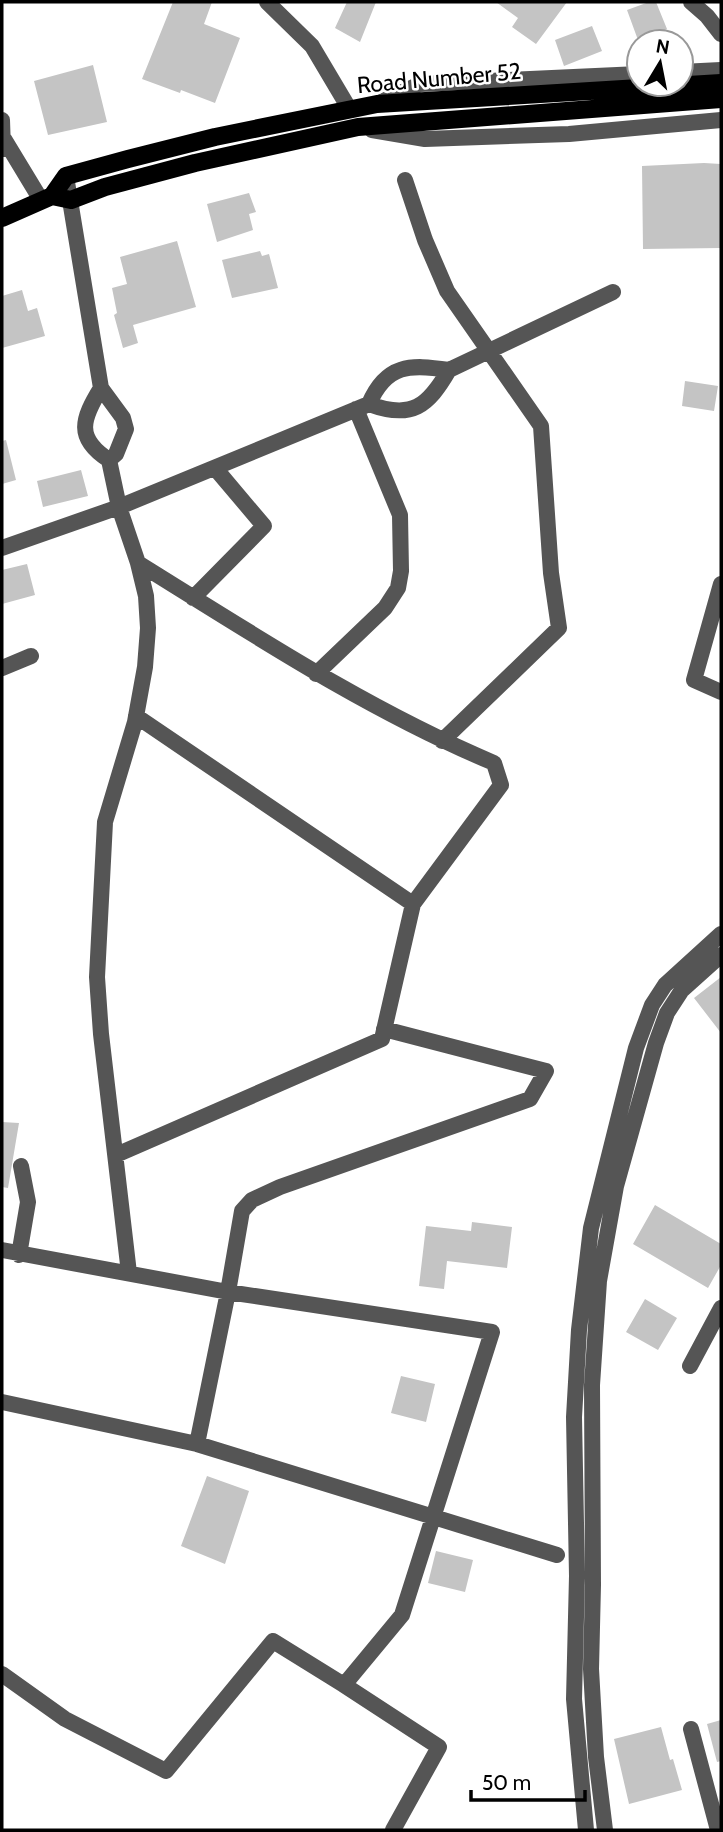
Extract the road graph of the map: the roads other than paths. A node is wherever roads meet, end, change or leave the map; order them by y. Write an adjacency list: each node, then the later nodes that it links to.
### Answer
1 (267, 2): 10 (street)
2 (691, 2): 3 (street)
3 (721, 34)
4 (721, 70): 5 (street)
5 (695, 71)
6 (625, 75): 9 (street)
7 (721, 83): 9 (main road, Road Number 52)
8 (721, 99): 13 (main road, Road Number 52)
9 (377, 104): 10 (main road, Road Number 52)
10 (350, 110): 16 (main road, Road Number 52)
11 (2, 120): 14 (street)
12 (721, 120): 13 (street)
13 (358, 127): 19 (main road, Road Number 52)
14 (4, 139): 15 (street); 18 (street)
15 (2, 156)
16 (66, 176): 18 (main road); 19 (street)
17 (405, 180): 22 (street)
18 (46, 198): 19 (main road); 20 (main road)
19 (71, 200): 24 (street)
20 (2, 218)
21 (612, 292): 22 (street)
22 (489, 350): 23 (street); 38 (street)
23 (449, 370): 25 (street); 25 (street)
24 (101, 388): 26 (street); 26 (street)
25 (363, 407): 27 (street); 35 (street)
26 (108, 460): 28 (street)
27 (215, 468): 28 (street); 32 (street)
28 (119, 507): 29 (street); 30 (street)
29 (2, 548)
30 (138, 563): 32 (street); 37 (street)
31 (721, 584): 36 (street)
32 (193, 598): 35 (street)
33 (32, 656): 34 (street)
34 (2, 667)
35 (316, 674): 38 (street)
36 (721, 692)
37 (136, 716): 39 (street); 43 (street)
38 (442, 741): 39 (street)
39 (413, 904): 42 (street)
40 (721, 934): 59 (street)
41 (721, 955): 60 (street)
42 (384, 1029): 43 (street); 48 (street)
43 (116, 1155): 47 (street)
44 (21, 1166): 46 (street)
45 (2, 1250): 46 (street)
46 (19, 1255): 47 (street)
47 (129, 1273): 48 (street)
48 (228, 1292): 52 (street); 53 (street)
49 (721, 1308): 50 (street)
50 (690, 1366)
51 (2, 1402): 52 (street)
52 (197, 1444): 53 (street)
53 (433, 1516): 54 (street); 56 (street)
54 (557, 1555)
55 (2, 1674): 56 (street)
56 (344, 1685): 58 (street)
57 (691, 1729): 61 (street)
58 (393, 1830)
59 (586, 1830)
60 (605, 1830)
61 (718, 1830)

